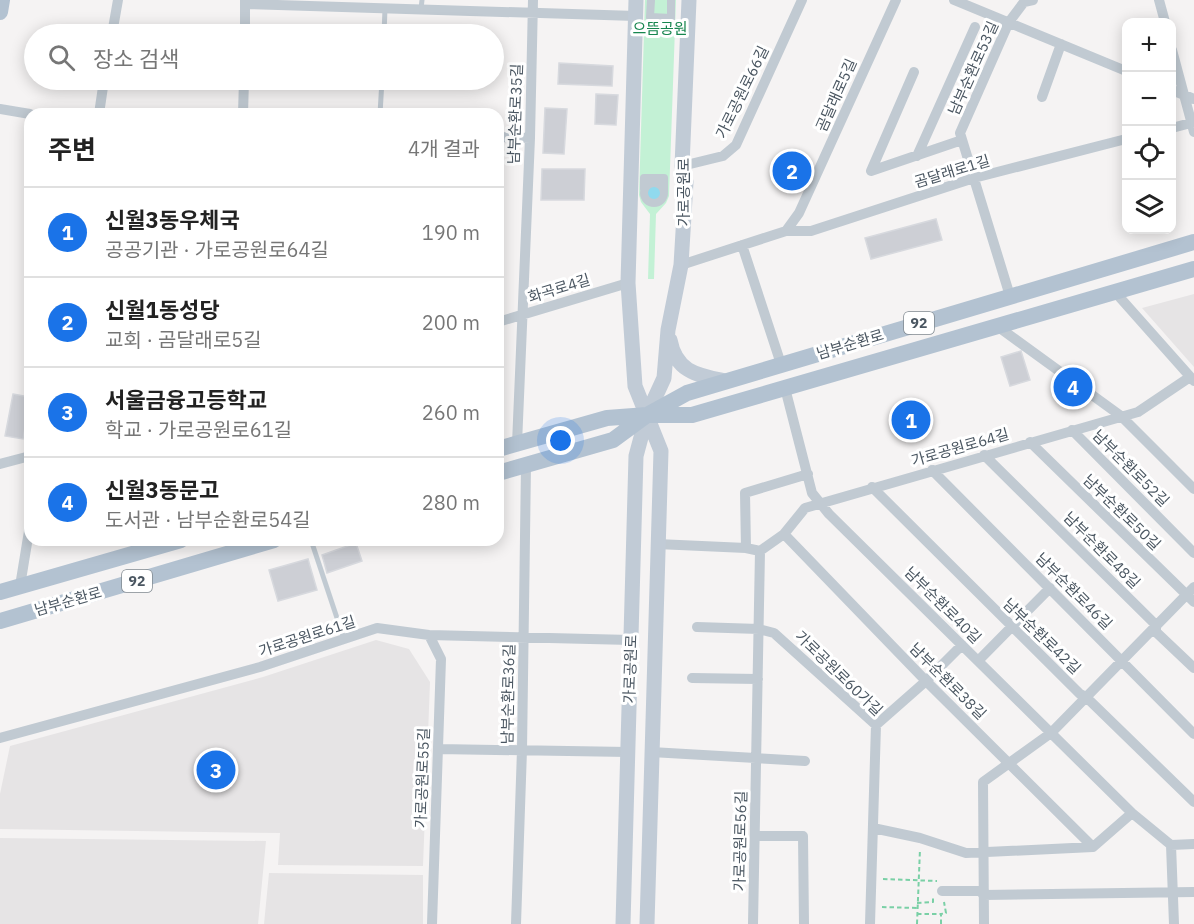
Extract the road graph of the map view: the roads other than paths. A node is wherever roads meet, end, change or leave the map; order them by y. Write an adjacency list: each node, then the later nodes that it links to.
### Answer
1 (2, 0): 16 (main road)
2 (118, 0): 21 (street)
3 (533, 0): 17 (street, 남부순환로35길)
4 (636, 0): 18 (main road, 가로공원로)
5 (651, 0): 6 (street)
6 (671, 0)
7 (689, 0): 48 (main road, 가로공원로)
8 (802, 0): 48 (street, 가로공원로66길)
9 (896, 0): 51 (street, 곰달래로5길)
10 (954, 0): 20 (street)
11 (1033, 0): 20 (street, 남부순환로53길)
12 (1159, 0): 19 (street)
13 (245, 2): 15 (street); 22 (street)
14 (422, 5): 15 (street); 17 (street)
15 (385, 8): 23 (lane)
16 (0, 12)
17 (533, 12): 18 (street); 44 (street, 남부순환로35길)
18 (636, 16): 56 (main road, 가로공원로)
19 (1164, 18)
20 (1009, 22): 25 (street); 45 (street, 남부순환로53길)
21 (114, 24)
22 (245, 24)
23 (384, 24)
24 (975, 27): 47 (street)
25 (1061, 44): 27 (street); 34 (street)
26 (1176, 68): 33 (street)
27 (1122, 69)
28 (914, 72): 47 (street)
29 (103, 90): 36 (street)
30 (244, 90): 37 (street)
31 (381, 90): 38 (lane)
32 (1176, 92): 33 (street)
33 (1182, 94): 35 (street); 41 (street)
34 (1042, 97)
35 (1194, 99)
36 (100, 108)
37 (243, 108)
38 (380, 108)
39 (0, 109): 40 (street)
40 (24, 113)
41 (1193, 125): 42 (street)
42 (1176, 127)
43 (504, 137): 44 (street)
44 (530, 138): 59 (street, 남부순환로35길)
45 (962, 140): 47 (street); 49 (street, 남부순환로53길)
46 (1122, 140): 49 (street, 곰달래로1길)
47 (917, 156)
48 (682, 166): 54 (main road, 가로공원로)
49 (974, 178): 51 (street, 곰달래로1길); 58 (street, 남부순환로53길)
50 (644, 190): 50 (street)
51 (786, 231): 53 (street)
52 (1194, 242): 58 (main road, 남부순환로 / 92)
53 (742, 245): 54 (street); 63 (street)
54 (681, 265): 62 (main road, 가로공원로)
55 (1194, 269): 57 (main road, 남부순환로 / 92)
56 (628, 283): 59 (street, 화곡로4길); 67 (main road, 가로공원로)
57 (1114, 292): 61 (main road, 남부순환로 / 92); 64 (street)
58 (1010, 296): 63 (main road, 남부순환로 / 92)
59 (522, 315): 60 (street, 화곡로4길); 71 (street, 남부순환로35길)
60 (504, 320)
61 (997, 326): 66 (main road, 남부순환로 / 92); 68 (street)
62 (668, 330): 65 (main road); 67 (main road, 가로공원로)
63 (782, 364): 65 (main road, 남부순환로 / 92)
64 (1192, 379): 68 (street, 가로공원로64길)
65 (725, 381): 67 (main road, 남부순환로 / 92)
66 (785, 388): 67 (main road, 남부순환로 / 92); 79 (street, 남부순환로40길)
67 (647, 415): 71 (main road, 남부순환로 / 92); 76 (main road, 남부순환로 / 92); 84 (main road, 가로공원로); 104 (main road, 가로공원로)
68 (1121, 416): 69 (street, 가로공원로64길); 81 (street)
69 (1072, 430): 70 (street, 가로공원로64길); 91 (street, 남부순환로52길)
70 (1029, 442): 73 (street, 가로공원로64길); 95 (street, 남부순환로50길)
71 (517, 444): 72 (main road, 남부순환로 / 92)
72 (504, 447)
73 (984, 455): 77 (street, 가로공원로64길); 97 (street, 남부순환로48길)
74 (24, 458): 75 (street)
75 (0, 464)
76 (526, 465): 78 (main road, 남부순환로 / 92); 102 (street, 남부순환로36길)
77 (932, 470): 80 (street, 가로공원로64길); 93 (street, 남부순환로46길)
78 (504, 471)
79 (808, 474): 82 (street, 남부순환로40길); 89 (street)
80 (872, 487): 82 (street, 가로공원로64길); 99 (street, 남부순환로42길)
81 (1194, 489)
82 (820, 502): 83 (street, 가로공원로64길); 105 (street, 남부순환로40길)
83 (784, 534): 90 (street, 가로공원로64길); 111 (street, 남부순환로38길)
84 (657, 544): 89 (street); 120 (main road, 가로공원로)
85 (27, 546): 92 (street)
86 (160, 546): 92 (main road, 남부순환로 / 92)
87 (254, 546): 96 (main road, 남부순환로 / 92)
88 (313, 546): 103 (lane)
89 (746, 548): 90 (street)
90 (760, 551): 100 (street, 가로공원로56길)
91 (1194, 552)
92 (20, 586): 94 (main road, 남부순환로 / 92)
93 (1050, 588): 99 (street); 106 (street, 남부순환로46길)
94 (0, 592)
95 (1191, 595): 97 (street)
96 (0, 621)
97 (1156, 625): 106 (street); 108 (street, 남부순환로48길)
98 (697, 627): 100 (street)
99 (1011, 627): 107 (street); 112 (street, 남부순환로42길)
100 (759, 629): 110 (street, 가로공원로56길); 113 (street, 가로공원로60가길)
101 (429, 635): 102 (street, 가로공원로61길); 103 (street, 가로공원로61길); 117 (street, 가로공원로55길)
102 (524, 637): 104 (street, 가로공원로61길); 118 (street, 남부순환로36길)
103 (344, 639): 116 (street, 가로공원로61길)
104 (631, 640): 119 (main road, 가로공원로)
105 (962, 645): 107 (street, 남부순환로40길); 111 (street)
106 (1122, 660): 112 (street); 115 (street, 남부순환로46길)
107 (978, 661): 114 (street, 남부순환로40길)
108 (1194, 668)
109 (692, 678): 110 (street)
110 (758, 679): 121 (street, 가로공원로56길)
111 (926, 681): 113 (street); 123 (street, 남부순환로38길)
112 (1086, 697): 114 (street); 124 (street, 남부순환로42길)
113 (876, 725): 126 (street, 가로공원로60가길)
114 (1051, 733): 123 (street); 125 (street, 남부순환로40길)
115 (1194, 734)
116 (0, 738)
117 (438, 749): 118 (street); 136 (street, 가로공원로55길)
118 (522, 750): 119 (street); 137 (street, 남부순환로36길)
119 (628, 752): 138 (main road, 가로공원로)
120 (651, 752): 121 (street); 139 (main road, 가로공원로)
121 (756, 758): 122 (street); 127 (street, 가로공원로56길)
122 (805, 761)
123 (1009, 764): 130 (street, 남부순환로38길); 131 (street)
124 (1194, 802)
125 (1132, 813): 129 (street, 남부순환로40길); 130 (street)
126 (873, 828): 131 (street); 142 (street, 가로공원로60가길)
127 (755, 836): 140 (street, 가로공원로56길); 141 (street)
128 (1194, 844): 129 (street)
129 (1172, 845): 133 (street)
130 (1093, 847): 131 (street)
131 (983, 852): 135 (street)
132 (942, 891): 135 (street)
133 (1174, 892): 134 (street); 135 (street); 144 (street)
134 (1194, 892)
135 (983, 893): 143 (street)
136 (432, 924)
137 (516, 924)
138 (623, 924)
139 (647, 924)
140 (753, 924)
141 (804, 924)
142 (870, 924)
143 (984, 924)
144 (1174, 924)

